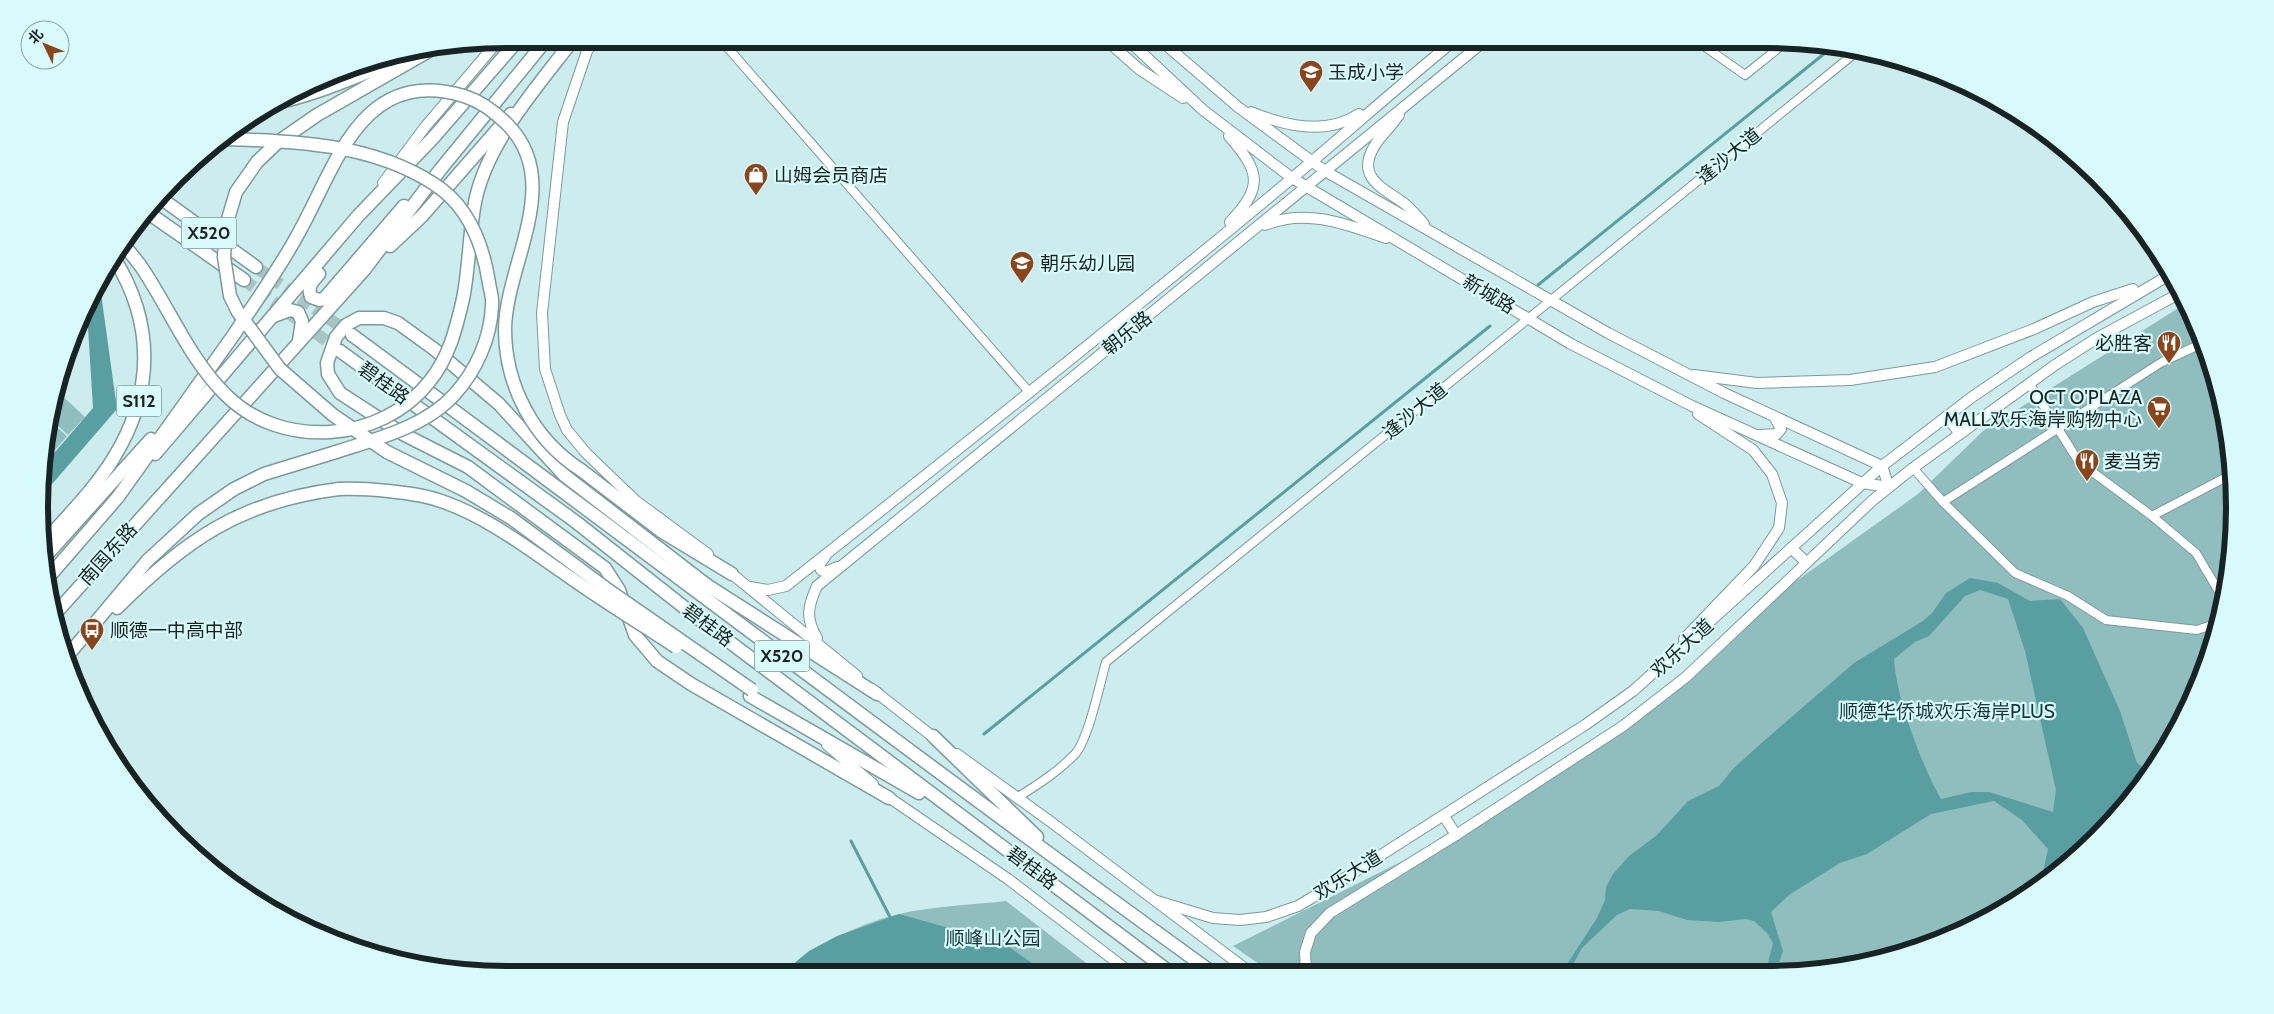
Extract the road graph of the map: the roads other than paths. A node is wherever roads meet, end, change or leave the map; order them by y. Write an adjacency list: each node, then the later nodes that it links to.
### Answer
1 (492, 48): 32 (street)
2 (511, 48): 23 (main road)
3 (540, 48): 26 (main road)
4 (567, 48): 40 (main road)
5 (567, 48): 36 (main road, bridge)
6 (589, 48): 78 (street)
7 (728, 48): 56 (street)
8 (1115, 48): 22 (street)
9 (1138, 48): 22 (street, 新城路)
10 (1169, 48): 21 (street, 新城路)
11 (1445, 48): 18 (street, 朝乐路)
12 (1476, 48): 20 (street, 朝乐路)
13 (1707, 48): 14 (street)
14 (1774, 48)
15 (421, 55): 88 (main road, bridge)
16 (1852, 55): 45 (street, 逢沙大道)
17 (398, 61): 19 (main road)
18 (1391, 92): 21 (street); 25 (street, 朝乐路)
19 (300, 97)
20 (1407, 103): 27 (street, 朝乐路); 33 (street)
21 (1238, 107): 25 (street, 新城路)
22 (1208, 114): 28 (street, 新城路); 37 (street)
23 (433, 138): 26 (main road); 32 (main road)
24 (231, 139): 85 (main road, bridge)
25 (1311, 162): 27 (street, 新城路); 28 (street, 朝乐路)
26 (440, 170): 40 (main road)
27 (1326, 171): 29 (street, 朝乐路); 33 (street, 新城路)
28 (1292, 178): 29 (street, 新城路); 37 (street, 朝乐路)
29 (1306, 187): 34 (street, 朝乐路); 35 (street, 新城路)
30 (165, 201): 39 (main road, X520)
31 (152, 215): 42 (main road, X520)
32 (358, 216): 47 (main road)
33 (1429, 230): 45 (street, 新城路)
34 (1252, 231): 35 (street); 76 (street, 朝乐路)
35 (1407, 246): 46 (street, 新城路)
36 (127, 249)
37 (1203, 251): 56 (street, 朝乐路)
38 (118, 264): 70 (main road, S112)
39 (256, 267)
40 (364, 270): 49 (main road, 南国东路)
41 (2165, 277): 43 (street, 欢乐大道)
42 (244, 280)
43 (2149, 285): 52 (street); 57 (street, 欢乐大道)
44 (2175, 296): 53 (street, 欢乐大道)
45 (1552, 300): 46 (street, 逢沙大道); 52 (street, 新城路)
46 (1529, 318): 55 (street, 新城路); 92 (street, 逢沙大道)
47 (270, 319): 49 (main road); 67 (main road)
48 (352, 335): 71 (main road, X520)
49 (298, 343): 82 (main road, 南国东路)
50 (2198, 346): 59 (street)
51 (340, 351): 95 (main road, 碧桂路 / X520)
52 (1687, 374): 58 (street, 新城路)
53 (2029, 383): 59 (street); 60 (street, 欢乐大道)
54 (193, 392): 67 (main road); 74 (main road); 78 (main road, bridge)
55 (1664, 392): 61 (street, 新城路); 87 (street)
56 (1030, 393): 73 (street, 朝乐路)
57 (1947, 416): 60 (street); 62 (street, 欢乐大道)
58 (1774, 417): 61 (street); 62 (street, 新城路)
59 (2058, 430): 68 (street); 69 (street)
60 (1959, 433): 63 (street, 欢乐大道)
61 (1755, 435): 65 (street, 新城路)
62 (1882, 466): 65 (street, 欢乐大道); 66 (street)
63 (1913, 468): 66 (street, 欢乐大道); 68 (street)
64 (2226, 477): 69 (street)
65 (1862, 483): 66 (street, 新城路); 72 (street, 欢乐大道)
66 (1888, 487): 75 (street, 欢乐大道)
67 (118, 497): 77 (main road, 南国东路)
68 (1943, 502): 83 (street)
69 (2152, 516): 81 (street)
70 (48, 538)
71 (630, 541): 79 (main road); 97 (main road, X520)
72 (1790, 548): 75 (street); 87 (street, 欢乐大道)
73 (831, 550): 76 (street); 80 (street, 朝乐路)
74 (49, 552)
75 (1806, 562): 96 (street, 欢乐大道)
76 (843, 565): 84 (street, 朝乐路)
77 (52, 573)
78 (732, 574): 80 (street)
79 (708, 586): 89 (main road); 93 (main road)
80 (748, 587): 84 (street)
81 (2219, 591)
82 (59, 609)
83 (2211, 625)
84 (821, 645): 89 (street)
85 (71, 652)
86 (71, 653): 88 (main road, bridge)
87 (1647, 679): 94 (street, 欢乐大道)
88 (751, 693): 90 (main road)
89 (877, 694): 91 (street)
90 (813, 733): 93 (street); 95 (main road)
91 (932, 736): 92 (street); 97 (main road)
92 (1018, 797): 98 (street)
93 (889, 798): 99 (street)
94 (1444, 816): 96 (street); 98 (street, 欢乐大道)
95 (967, 821): 100 (main road, 碧桂路 / X520)
96 (1456, 835): 103 (street, 欢乐大道)
97 (1075, 873): 101 (main road, X520)
98 (1150, 898): 102 (street)
99 (1123, 966)
100 (1162, 966)
101 (1203, 966)
102 (1242, 966)
103 (1306, 966)

